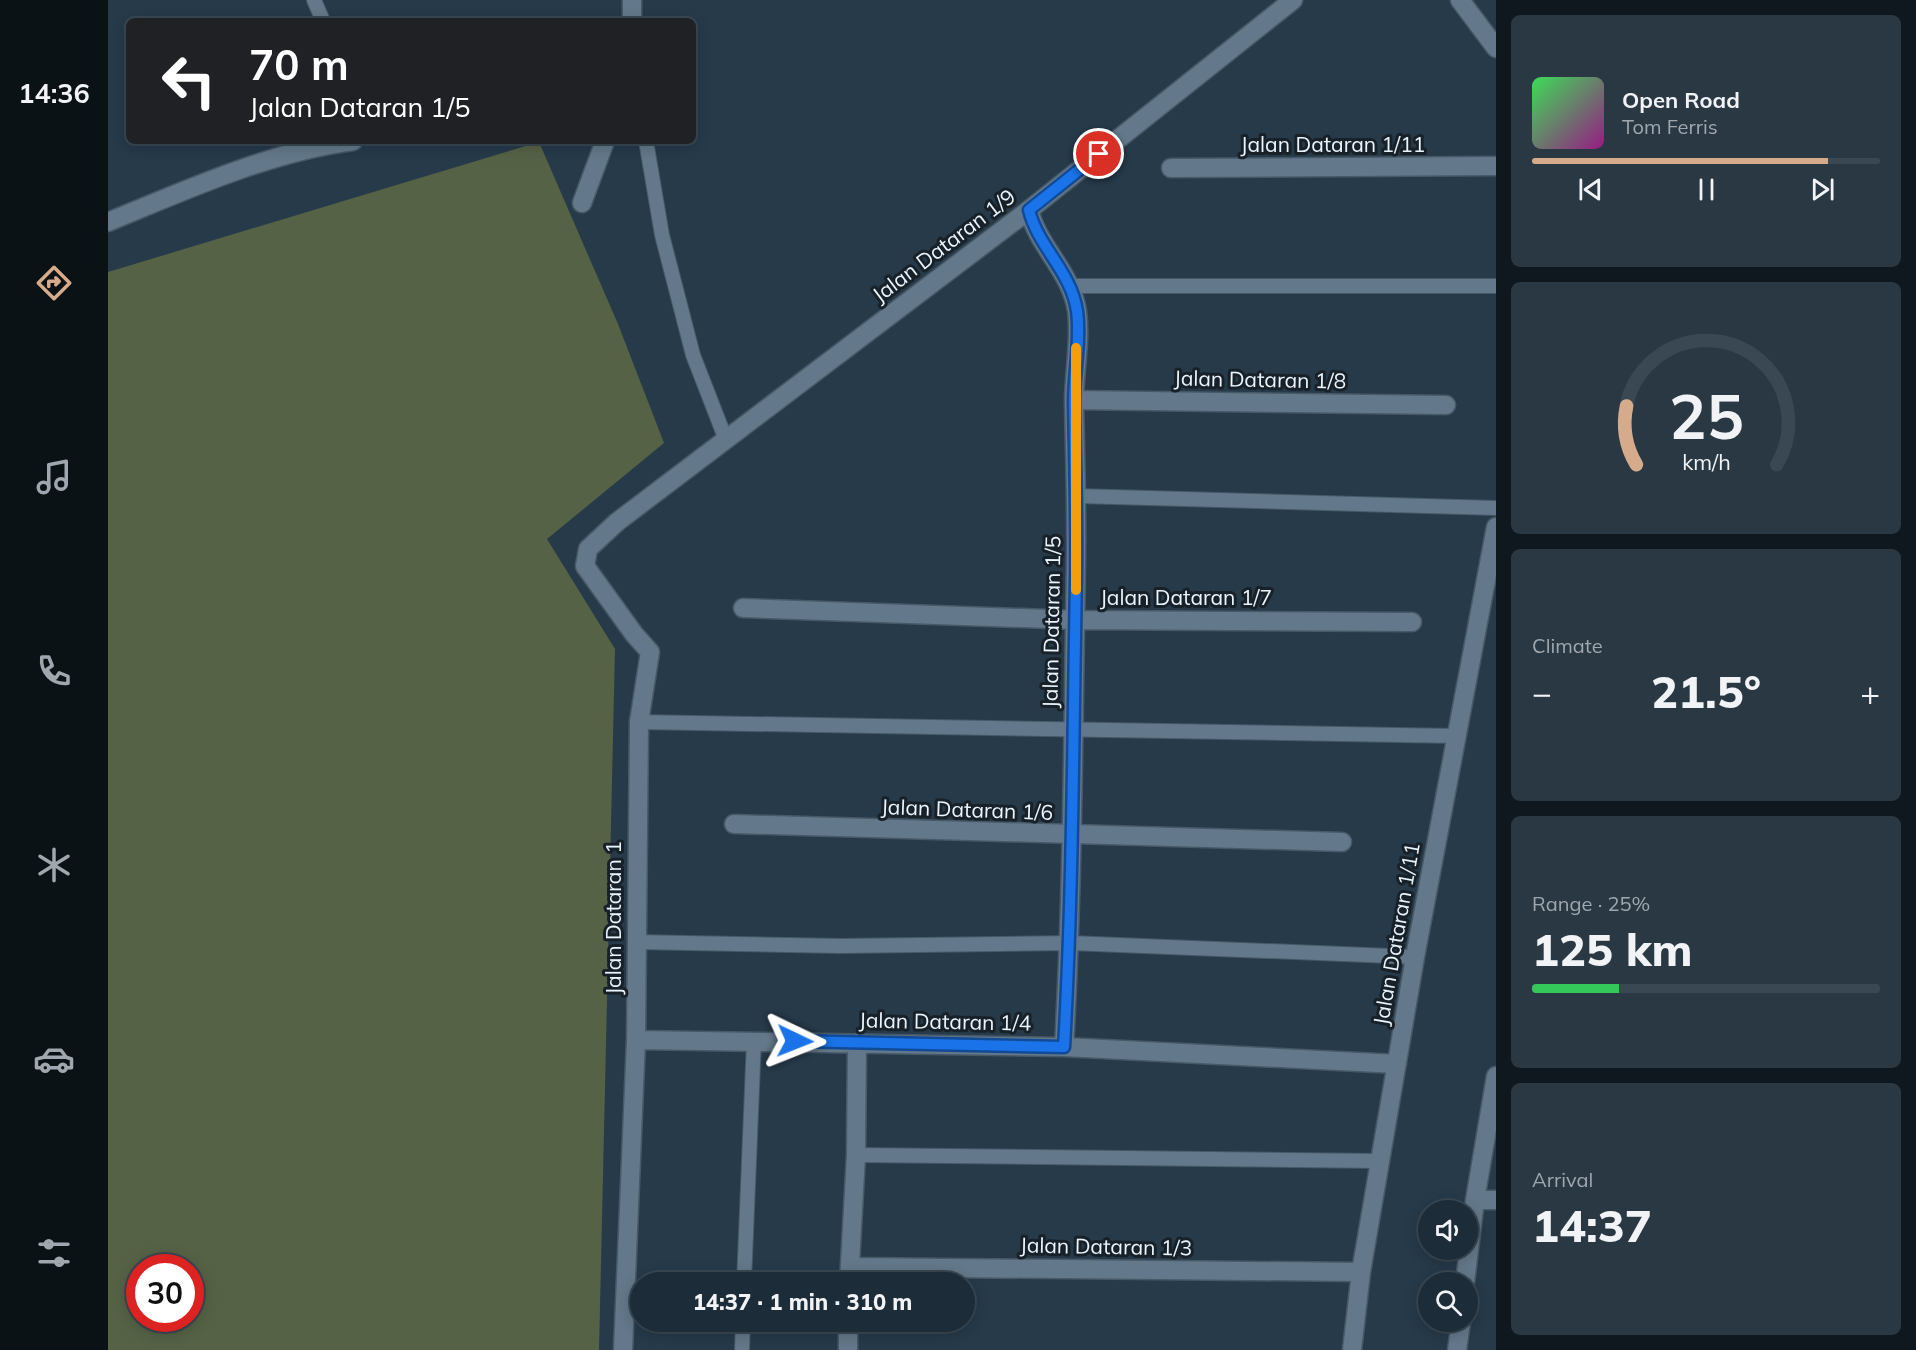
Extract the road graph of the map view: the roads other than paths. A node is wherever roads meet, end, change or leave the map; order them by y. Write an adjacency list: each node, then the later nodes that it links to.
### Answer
1 (314, 0): 5 (lane)
2 (632, 0): 6 (street)
3 (1293, 0): 14 (street, Jalan Dataran 1/9)
4 (1460, 0): 7 (street)
5 (322, 18)
6 (632, 18)
7 (1496, 48)
8 (331, 144): 15 (street)
9 (604, 144): 13 (street)
10 (647, 144): 20 (lane)
11 (1496, 166): 12 (street, Jalan Dataran 1/11)
12 (1171, 168)
13 (582, 203)
14 (1029, 210): 16 (street, Jalan Dataran 1/5); 20 (street, Jalan Dataran 1/9)
15 (108, 222)
16 (1071, 286): 17 (lane); 18 (street, Jalan Dataran 1/5)
17 (1496, 286)
18 (1074, 400): 19 (street, Jalan Dataran 1/8); 21 (street, Jalan Dataran 1/5)
19 (1446, 405)
20 (726, 440): 23 (street, Jalan Dataran 1/9)
21 (1077, 496): 22 (lane); 26 (street, Jalan Dataran 1/5)
22 (1496, 508)
23 (617, 522): 28 (street, Jalan Dataran 1)
24 (1496, 527): 30 (street, Jalan Dataran 1/11)
25 (743, 608): 26 (street, Jalan Dataran 1/7)
26 (1075, 620): 27 (street, Jalan Dataran 1/7); 29 (street, Jalan Dataran 1/5)
27 (1412, 622)
28 (639, 722): 29 (lane); 34 (street, Jalan Dataran 1)
29 (1072, 729): 30 (lane); 32 (street, Jalan Dataran 1/5)
30 (1455, 736): 36 (street, Jalan Dataran 1/11)
31 (734, 824): 32 (street, Jalan Dataran 1/6)
32 (1073, 836): 33 (street, Jalan Dataran 1/6); 35 (street, Jalan Dataran 1/5)
33 (1342, 842)
34 (635, 942): 35 (lane); 37 (street, Jalan Dataran 1)
35 (1070, 943): 36 (lane); 40 (street, Jalan Dataran 1/5)
36 (1414, 957): 41 (street, Jalan Dataran 1/11)
37 (636, 1040): 38 (street, Jalan Dataran 1/4); 55 (street, Jalan Dataran 1)
38 (754, 1040): 39 (street, Jalan Dataran 1/4); 48 (lane)
39 (857, 1043): 40 (street, Jalan Dataran 1/4); 43 (street)
40 (1064, 1047): 41 (street, Jalan Dataran 1/4)
41 (1397, 1064): 44 (street, Jalan Dataran 1/11)
42 (1496, 1076): 45 (street)
43 (856, 1155): 44 (lane); 49 (street)
44 (1380, 1161): 50 (street, Jalan Dataran 1/11)
45 (1475, 1200)
46 (1478, 1200): 47 (street)
47 (1496, 1200)
48 (744, 1272)
49 (850, 1272)
50 (1361, 1272): 51 (street, Jalan Dataran 1/3); 58 (street, Jalan Dataran 1/11)
51 (975, 1274)
52 (743, 1332): 56 (lane)
53 (848, 1332): 57 (street)
54 (1460, 1332): 59 (street)
55 (623, 1350)
56 (742, 1350)
57 (848, 1350)
58 (1352, 1350)
59 (1457, 1350)

